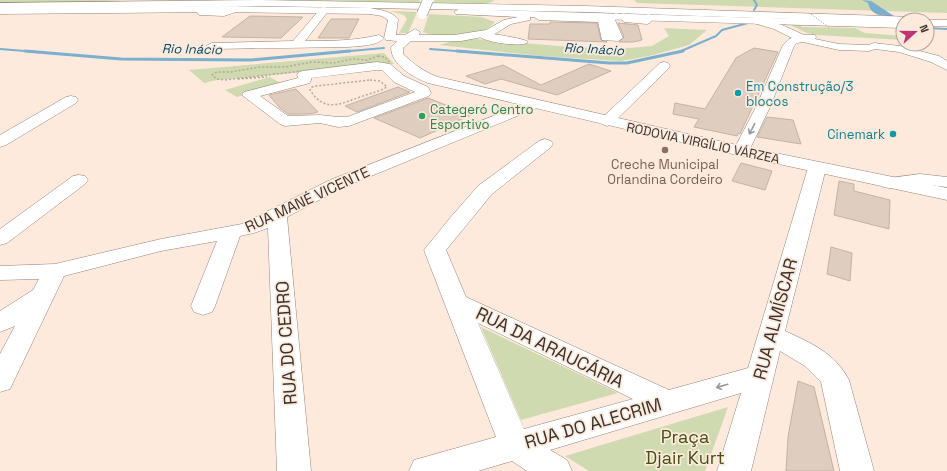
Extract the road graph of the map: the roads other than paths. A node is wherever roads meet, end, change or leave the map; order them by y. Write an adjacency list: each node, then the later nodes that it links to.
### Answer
1 (428, 0): 25 (main road, bridge)
2 (499, 0): 8 (main road)
3 (505, 0): 5 (main road)
4 (358, 7): 6 (main road); 8 (main road); 16 (main road)
5 (528, 8): 8 (main road); 16 (main road)
6 (0, 9): 7 (main road); 8 (main road)
7 (324, 10): 26 (street); 28 (main road)
8 (463, 10): 9 (main road); 10 (main road)
9 (477, 15): 13 (main road); 19 (main road)
10 (599, 15): 11 (main road); 12 (main road)
11 (620, 16): 12 (street); 14 (main road)
12 (539, 17): 13 (main road)
13 (522, 19): 19 (main road)
14 (753, 20): 15 (main road); 22 (street)
15 (790, 21): 16 (main road); 22 (street)
16 (894, 22)
17 (935, 23): 18 (main road)
18 (947, 23)
19 (502, 25): 20 (main road)
20 (482, 35): 21 (main road); 24 (street)
21 (461, 38): 25 (main road); 25 (main road)
22 (808, 39): 30 (street); 39 (street, one-way to 39)
23 (328, 40): 28 (street)
24 (523, 42)
25 (414, 44): 28 (main road); 28 (main road); 33 (main road, RODOVIA VIRGÍLIO VÁRZEA)
26 (296, 45): 27 (street); 28 (street)
27 (212, 46)
28 (391, 46): 31 (main road, RODOVIA VIRGÍLIO VÁRZEA)
29 (664, 66): 36 (street)
30 (947, 66)
31 (421, 75): 32 (street); 33 (main road, RODOVIA VIRGÍLIO VÁRZEA)
32 (399, 79): 32 (street)
33 (460, 87): 35 (main road, RODOVIA VIRGÍLIO VÁRZEA)
34 (71, 100): 37 (street)
35 (534, 104): 36 (main road, RODOVIA VIRGÍLIO VÁRZEA); 45 (street, RUA MANÉ VICENTE)
36 (607, 121): 39 (main road, RODOVIA VIRGÍLIO VÁRZEA)
37 (0, 142)
38 (545, 144): 51 (street)
39 (741, 151): 40 (main road, RODOVIA VIRGÍLIO VÁRZEA)
40 (817, 168): 43 (main road, RODOVIA VIRGÍLIO VÁRZEA); 54 (street, RUA ALMÍSCAR)
41 (79, 180): 47 (street)
42 (947, 182): 43 (street)
43 (889, 183): 44 (main road, RODOVIA VIRGÍLIO VÁRZEA)
44 (947, 194)
45 (277, 215): 46 (street, RUA MANÉ VICENTE); 59 (street, RUA DO CEDRO)
46 (231, 233): 48 (street, RUA MANÉ VICENTE); 52 (street)
47 (0, 239)
48 (55, 271): 49 (street, RUA MANÉ VICENTE); 50 (street)
49 (0, 273)
50 (42, 296): 53 (street); 56 (street)
51 (456, 302): 57 (street, RUA DA ARAUCÁRIA); 58 (street)
52 (203, 306)
53 (0, 323)
54 (771, 334): 55 (street, RUA ALMÍSCAR); 63 (street)
55 (760, 376): 57 (street, RUA DO ALECRIM, one-way to 57); 62 (street, RUA ALMÍSCAR)
56 (0, 381)
57 (666, 402): 58 (street, RUA DO ALECRIM)
58 (515, 445): 60 (street, RUA DO ALECRIM); 61 (street)
59 (294, 471)
60 (426, 471)
61 (556, 471)
62 (734, 471)
63 (857, 471)

